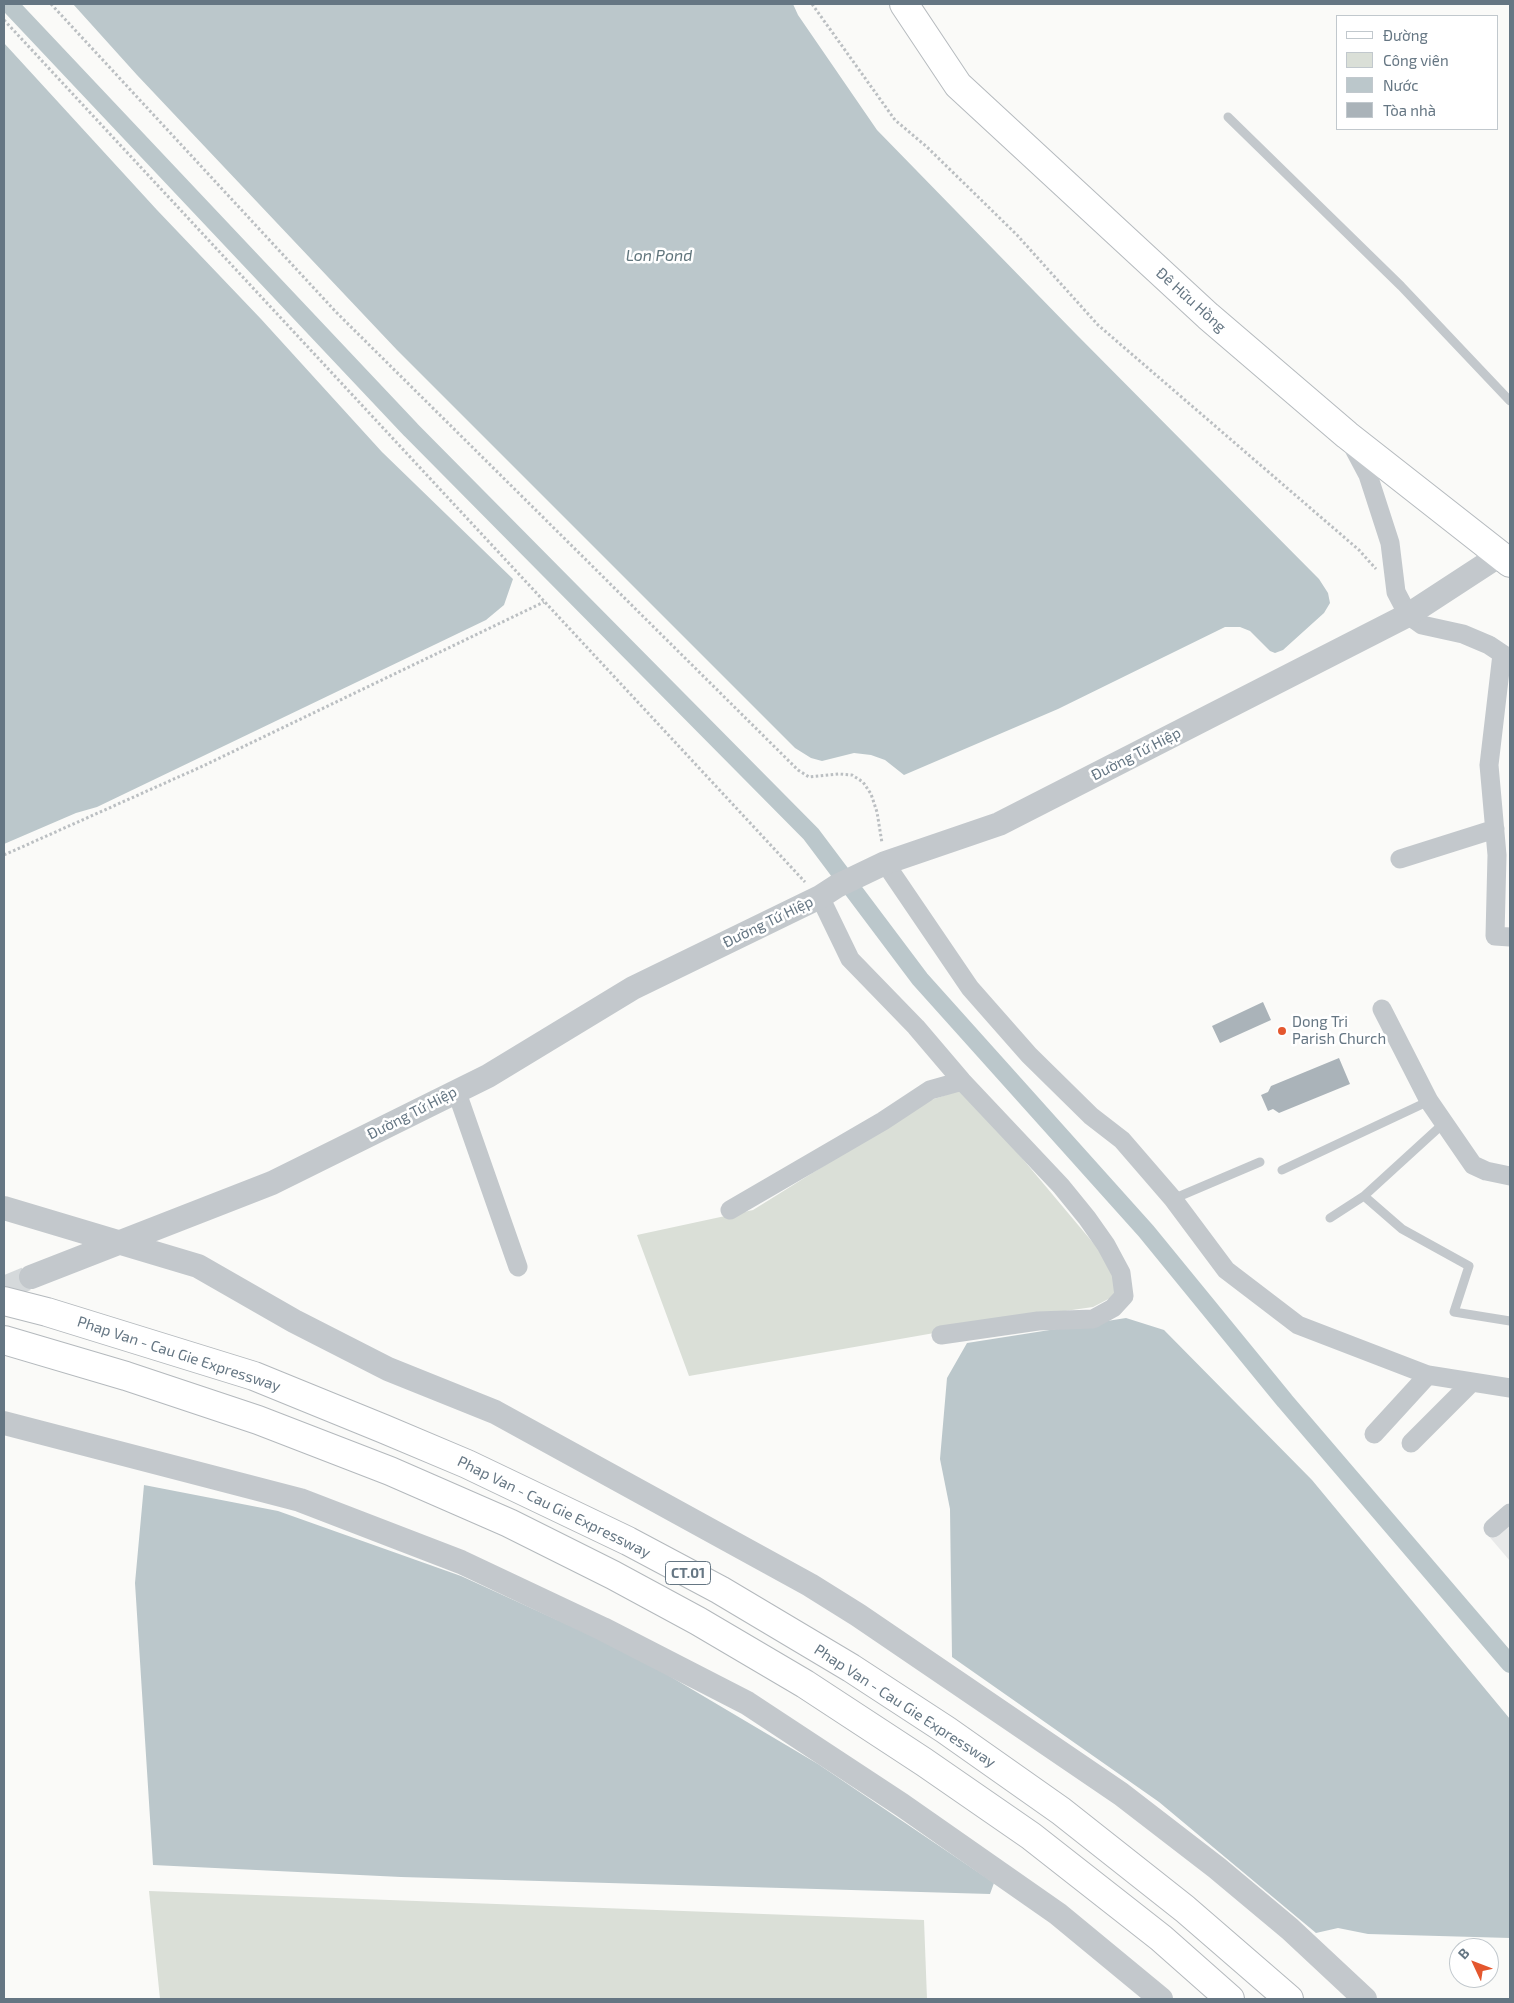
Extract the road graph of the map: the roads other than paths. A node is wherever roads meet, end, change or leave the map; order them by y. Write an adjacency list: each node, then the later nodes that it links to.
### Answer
1 (904, 4): 4 (main road, Đê Hữu Hồng)
2 (1228, 117): 3 (lane)
3 (1510, 401)
4 (1347, 435): 5 (main road, Đê Hữu Hồng); 6 (street)
5 (1507, 555): 6 (street, Đường Tứ Hiệp)
6 (1408, 614): 7 (street); 10 (street, Đường Tứ Hiệp)
7 (1506, 657): 8 (street)
8 (1495, 829): 9 (street); 12 (street)
9 (1400, 859)
10 (880, 866): 11 (street, Đường Tứ Hiệp); 22 (street)
11 (828, 891): 14 (street); 15 (street, Đường Tứ Hiệp)
12 (1510, 937)
13 (1382, 1010): 16 (street)
14 (962, 1081): 24 (street); 31 (street)
15 (456, 1090): 26 (street, Đường Tứ Hiệp); 27 (street)
16 (1428, 1101): 17 (street); 19 (lane)
17 (1444, 1123): 20 (street); 21 (lane)
18 (1260, 1162): 22 (lane)
19 (1282, 1170)
20 (1510, 1176)
21 (1364, 1196): 25 (lane); 30 (lane)
22 (1174, 1199): 33 (street)
23 (4, 1208): 26 (street)
24 (730, 1210)
25 (1330, 1218)
26 (116, 1242): 28 (street, Đường Tứ Hiệp); 44 (street)
27 (518, 1268)
28 (31, 1277)
29 (4, 1301): 43 (main road, Phap Van - Cau Gie Expressway / CT.01)
30 (1510, 1321)
31 (942, 1335)
32 (4, 1340): 42 (main road, CT.01)
33 (1428, 1375): 34 (street); 37 (street)
34 (1472, 1382): 35 (street); 38 (street)
35 (1510, 1388)
36 (4, 1423): 41 (street)
37 (1374, 1434)
38 (1411, 1443)
39 (1510, 1513): 40 (street)
40 (1493, 1528)
41 (1161, 1999)
42 (1230, 1999)
43 (1289, 1999)
44 (1365, 1999)

